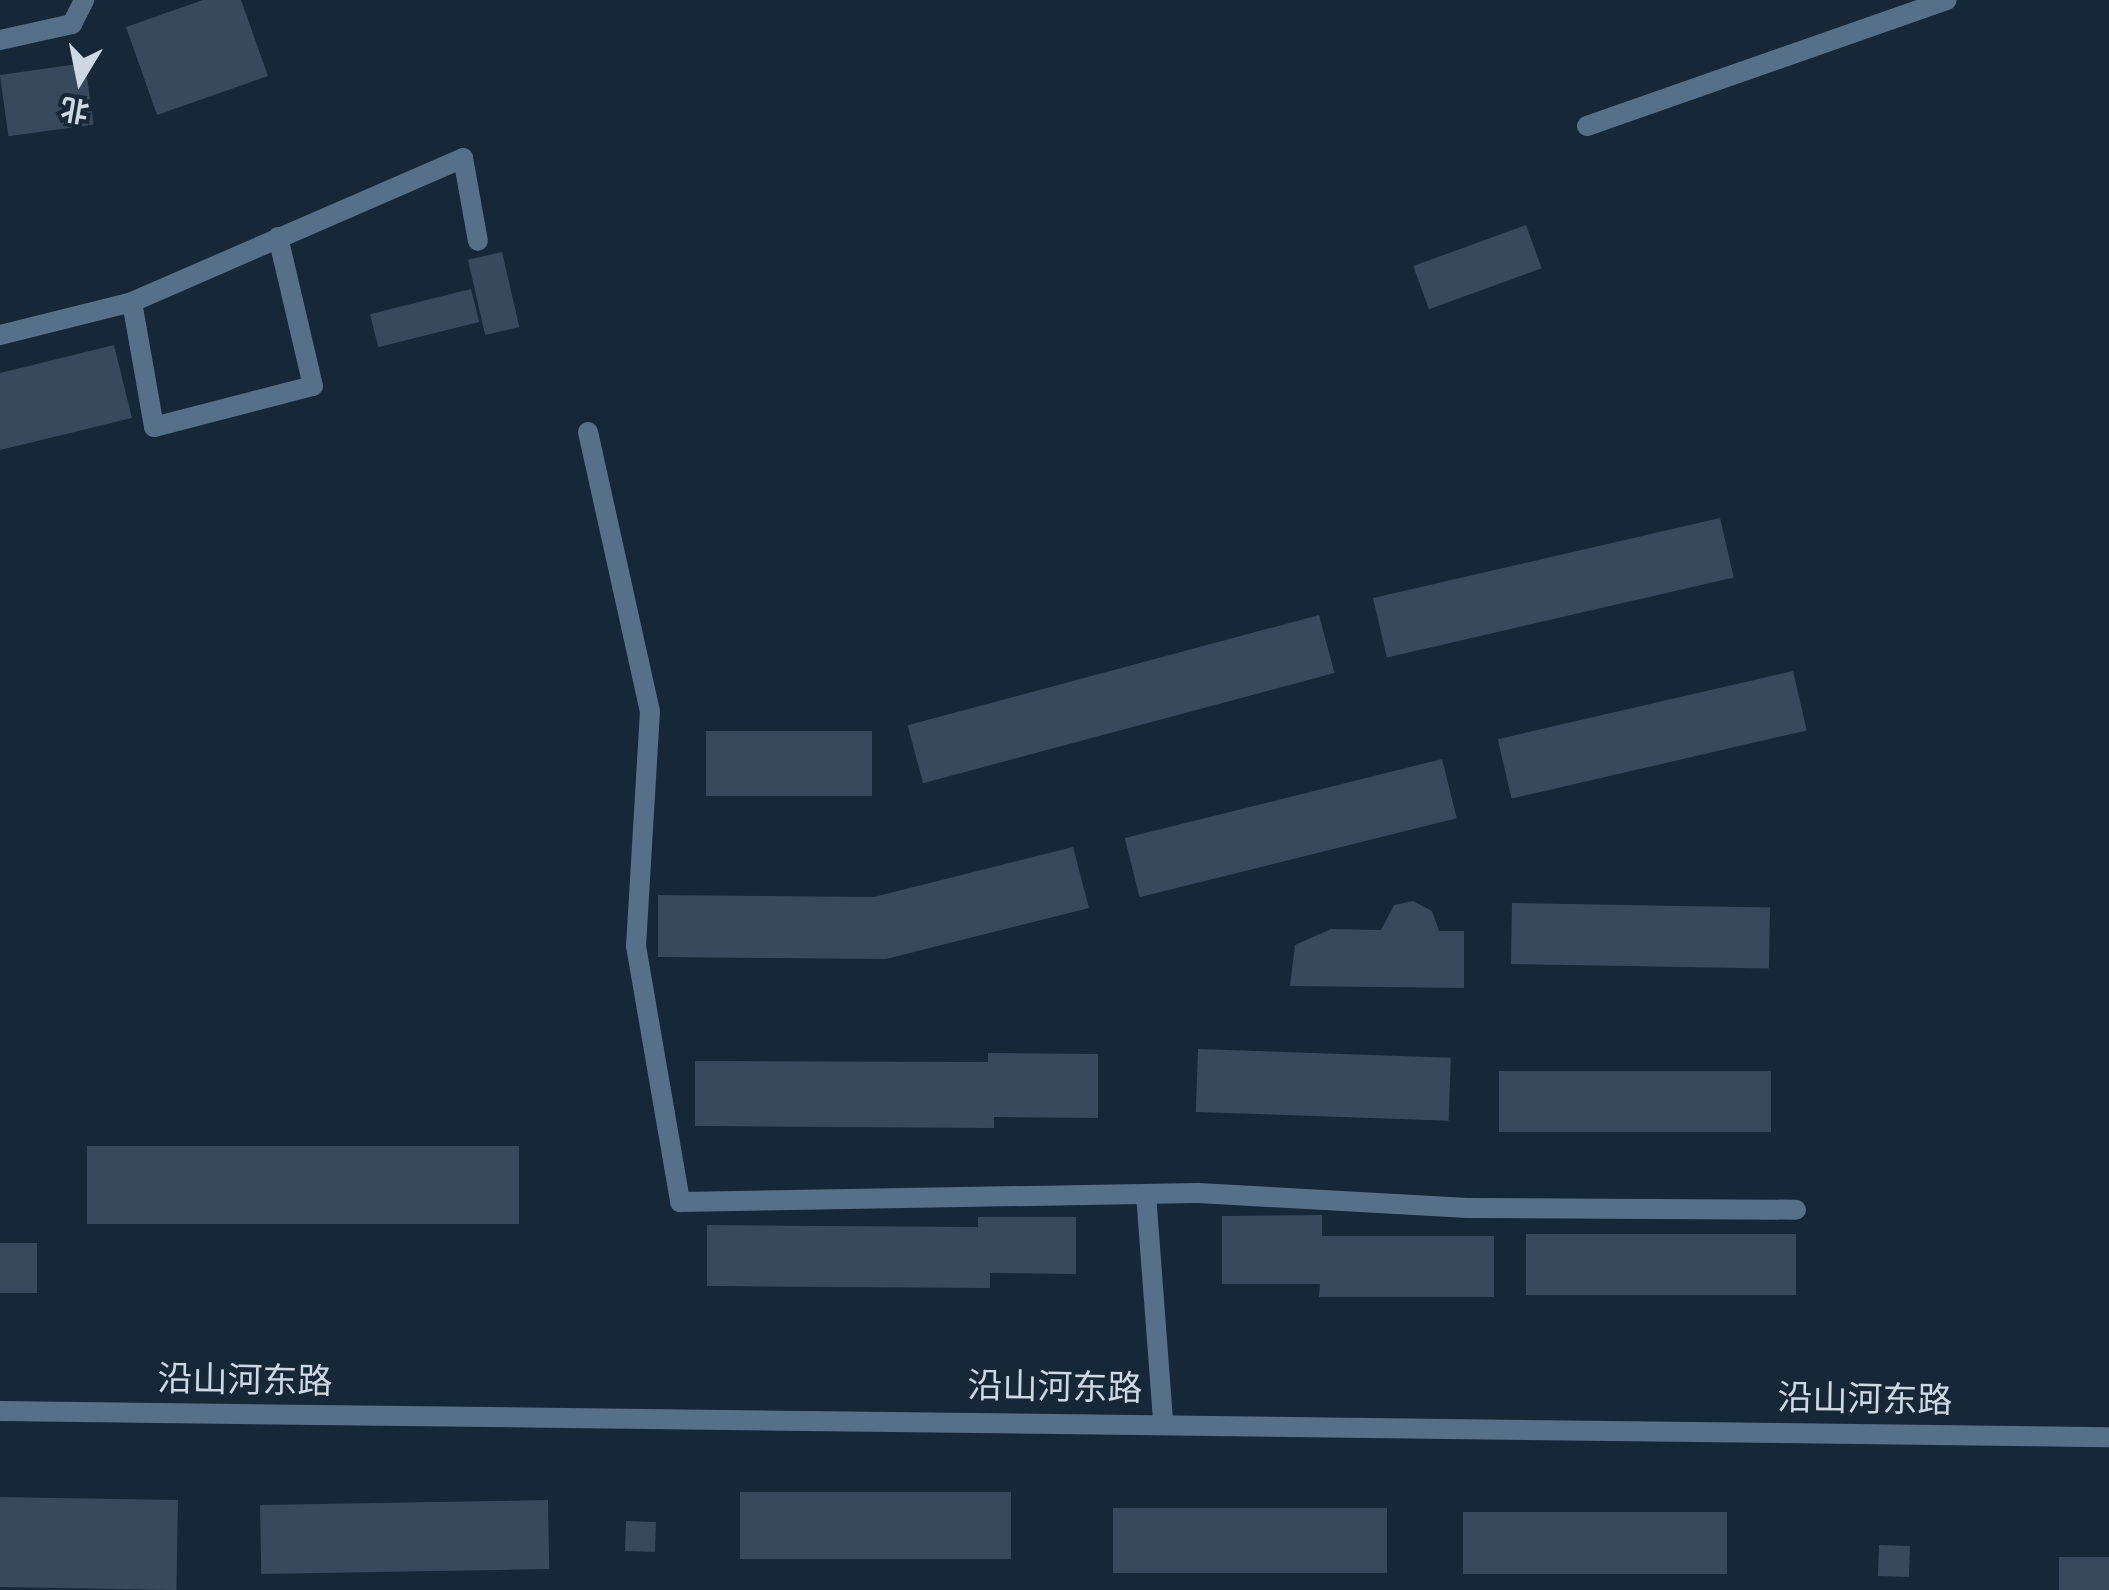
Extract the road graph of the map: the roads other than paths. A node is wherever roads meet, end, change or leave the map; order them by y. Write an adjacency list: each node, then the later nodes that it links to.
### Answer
1 (84, 0): 3 (street)
2 (1947, 0): 4 (street)
3 (0, 40)
4 (1587, 126)
5 (278, 237): 6 (street); 7 (street); 7 (street)
6 (478, 241)
7 (132, 302): 8 (street)
8 (0, 335)
9 (588, 432): 10 (street)
10 (1146, 1194): 11 (street); 13 (street)
11 (1796, 1210)
12 (0, 1411): 13 (street, 沿山河东路)
13 (1163, 1422): 14 (street, 沿山河东路)
14 (2109, 1437)

